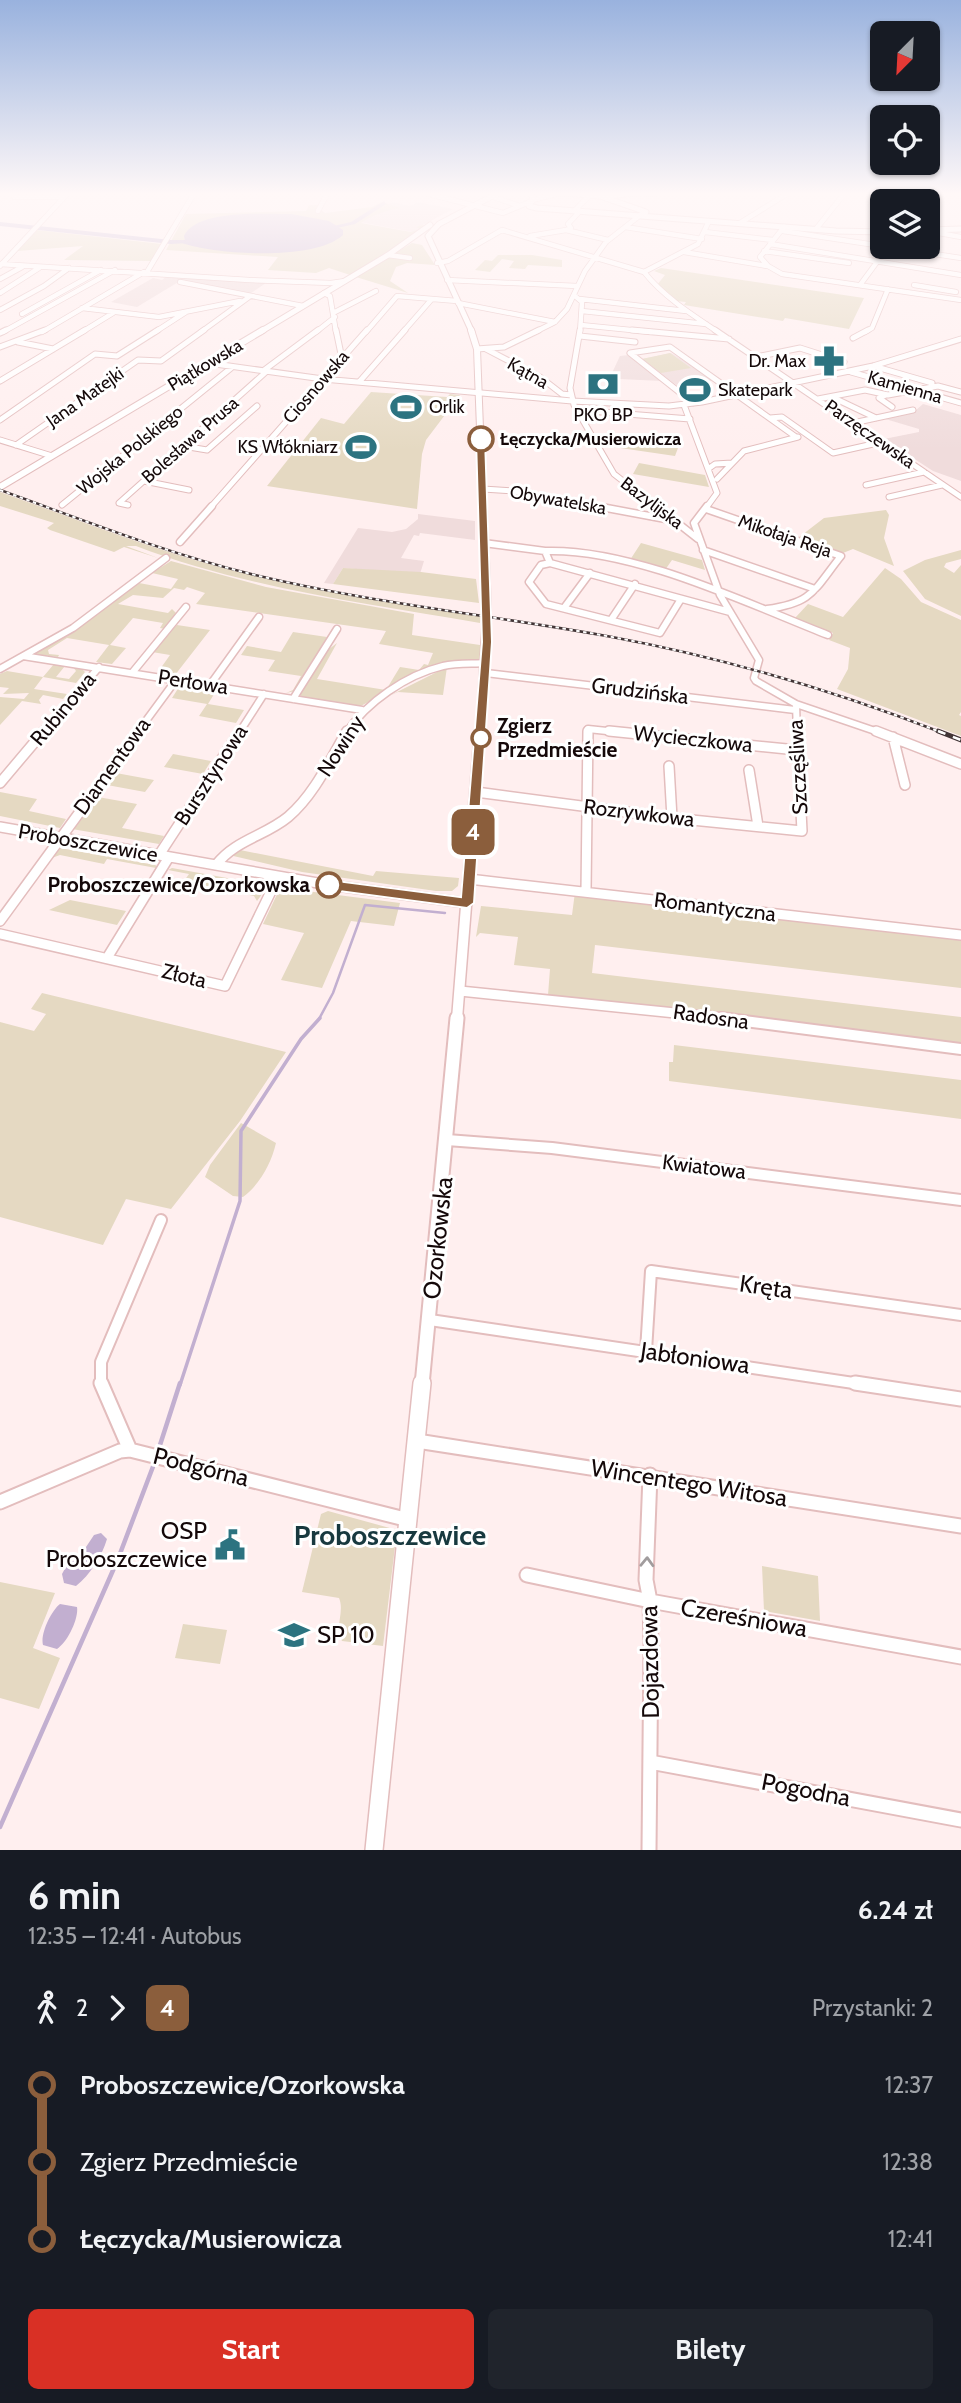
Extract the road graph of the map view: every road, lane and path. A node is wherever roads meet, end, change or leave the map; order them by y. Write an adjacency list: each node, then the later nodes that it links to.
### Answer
1 (23, 278): 23 (street)
2 (54, 278): 33 (street)
3 (84, 278): 38 (street)
4 (100, 278): 45 (street)
5 (134, 278): 32 (street)
6 (249, 278): 18 (street)
7 (349, 278): 18 (main road, Piątkowska)
8 (581, 278): 17 (street)
9 (650, 278): 31 (street, Parzęczewska)
10 (807, 278): 15 (street)
11 (865, 278): 15 (street)
12 (919, 278): 16 (street)
13 (447, 280): 17 (street); 29 (main road, Ozorkowska)
14 (180, 282): 25 (street)
15 (860, 285): 19 (street)
16 (914, 285): 21 (street); 22 (street)
17 (577, 286): 24 (street)
18 (330, 287): 30 (main road, Piątkowska); 39 (street)
19 (888, 289): 21 (street); 47 (street)
20 (376, 291): 39 (street, Bolesława Prusa)
21 (911, 292): 27 (street)
22 (956, 292)
23 (0, 293)
24 (577, 296): 31 (street); 34 (street); 35 (street); 42 (street)
25 (249, 297): 28 (street); 30 (street)
26 (431, 300): 29 (street); 58 (street, Ciosnowska); 68 (street)
27 (961, 300)
28 (242, 301): 36 (street); 97 (street, Jana Matejki)
29 (457, 302): 42 (street); 56 (main road, Ozorkowska)
30 (303, 306): 61 (main road, Piątkowska)
31 (679, 306): 35 (street, Parzęczewska)
32 (82, 307): 37 (street); 51 (street)
33 (0, 310)
34 (582, 311): 43 (street); 44 (street)
35 (688, 311): 43 (street, Parzęczewska)
36 (186, 312): 40 (street); 41 (street)
37 (113, 313): 40 (street); 55 (street)
38 (22, 314)
39 (335, 314): 58 (street); 64 (street, Bolesława Prusa)
40 (159, 317): 41 (street)
41 (174, 320): 89 (street)
42 (555, 323): 57 (street)
43 (706, 324): 50 (street, Parzęczewska)
44 (581, 325): 46 (street); 50 (street)
45 (0, 333)
46 (580, 336): 52 (street); 77 (street)
47 (853, 338)
48 (0, 339): 53 (street)
49 (961, 339): 62 (street)
50 (727, 340): 59 (street, Parzęczewska)
51 (18, 342): 53 (street); 55 (street)
52 (635, 342)
53 (11, 343): 54 (street)
54 (0, 347)
55 (53, 349): 67 (street)
56 (477, 349): 57 (street); 72 (main road, Ozorkowska)
57 (486, 349): 77 (street, Kątna)
58 (345, 354): 66 (street, Ciosnowska)
59 (756, 356): 60 (street); 69 (street, Parzęczewska)
60 (844, 362)
61 (208, 363): 64 (street); 99 (main road, Piątkowska)
62 (873, 366): 65 (street); 70 (street)
63 (231, 368): 112 (street, Wojska Polskiego)
64 (265, 371): 66 (street); 90 (street, Bolesława Prusa)
65 (849, 371): 69 (street); 71 (street, Kamienna)
66 (323, 379): 68 (street); 118 (street, Ciosnowska)
67 (0, 381)
68 (360, 382): 72 (street)
69 (794, 383): 74 (street); 78 (street, Parzęczewska)
70 (932, 383)
71 (914, 390): 73 (street); 75 (street); 80 (street, Kamienna)
72 (478, 391): 77 (street); 108 (main road, Ozorkowska)
73 (961, 392)
74 (735, 395): 79 (street); 79 (street); 86 (street)
75 (888, 395): 76 (street); 83 (street)
76 (832, 397): 78 (street); 87 (street)
77 (572, 398): 82 (street); 85 (street, Bazylijska)
78 (818, 399): 91 (street, Parzęczewska)
79 (693, 403): 82 (street)
80 (961, 403)
81 (257, 405): 92 (street)
82 (684, 405): 88 (street)
83 (892, 407)
84 (913, 410): 87 (street)
85 (577, 411): 88 (street); 115 (street, Bazylijska)
86 (770, 418): 93 (street); 94 (street)
87 (876, 418): 91 (street)
88 (690, 419): 101 (street)
89 (0, 420)
90 (209, 423): 92 (street); 98 (street, Bolesława Prusa)
91 (853, 423): 96 (street, Parzęczewska)
92 (233, 427): 98 (street)
93 (806, 435): 94 (street); 96 (street)
94 (796, 438): 100 (street)
95 (0, 440): 97 (street)
96 (882, 442): 102 (street, Parzęczewska)
97 (16, 445): 99 (street)
98 (183, 446): 104 (street, Bolesława Prusa)
99 (52, 456): 107 (main road, Piątkowska)
100 (732, 463): 101 (street); 103 (street)
101 (708, 469): 114 (street)
102 (924, 472): 105 (street); 106 (street, Parzęczewska)
103 (718, 479)
104 (144, 481): 109 (street); 113 (street, Bolesława Prusa)
105 (866, 485)
106 (942, 485): 110 (street); 111 (street, Parzęczewska)
107 (0, 487)
108 (483, 489): 115 (street, Obywatelska); 119 (main road, Ozorkowska)
109 (189, 490)
110 (889, 497)
111 (961, 497)
112 (62, 505)
113 (128, 505)
114 (706, 509): 116 (street); 126 (street, Mikołaja Reja)
115 (675, 520): 116 (street, Obywatelska); 117 (street, Bazylijska)
116 (694, 523): 117 (street)
117 (698, 538): 120 (street, Bazylijska)
118 (180, 542)
119 (484, 543): 121 (street); 139 (main road, Ozorkowska)
120 (703, 550): 126 (street); 127 (street, Bazylijska)
121 (545, 551): 123 (street); 127 (street)
122 (166, 558): 137 (street)
123 (550, 562): 124 (street); 130 (street)
124 (590, 573): 125 (street); 130 (street)
125 (635, 584): 128 (street); 134 (street)
126 (815, 589): 131 (street, Mikołaja Reja)
127 (721, 592): 131 (street); 132 (street, Bazylijska)
128 (681, 599): 132 (street); 134 (street)
129 (186, 607): 141 (street)
130 (564, 608): 134 (street)
131 (764, 610): 136 (street)
132 (730, 612): 146 (street, Bazylijska)
133 (259, 617): 143 (street)
134 (611, 620)
135 (337, 629): 145 (street)
136 (828, 635)
137 (23, 656): 138 (street, Perłowa); 140 (street)
138 (99, 667): 141 (street, Perłowa); 154 (street, Rubinowa)
139 (486, 668): 146 (street, Grudzińska); 147 (street, Nowiny); 156 (main road, Ozorkowska)
140 (0, 669)
141 (132, 673): 142 (street, Perłowa)
142 (176, 680): 143 (street, Perłowa); 162 (street, Diamentowa)
143 (210, 685): 144 (street, Perłowa)
144 (264, 694): 145 (street, Perłowa); 163 (street, Bursztynowa)
145 (293, 699): 147 (street, Perłowa)
146 (796, 707): 149 (street); 150 (street, Szczęśliwa)
147 (362, 710): 164 (street, Nowiny)
148 (588, 729): 150 (street, Wycieczkowa); 157 (street)
149 (893, 737): 151 (street); 155 (street)
150 (797, 750): 161 (street, Szczęśliwa)
151 (961, 764)
152 (669, 766): 158 (street)
153 (749, 770): 160 (street)
154 (0, 783)
155 (905, 785)
156 (476, 792): 157 (street, Rozrywkowa); 166 (main road, Ozorkowska)
157 (587, 807): 158 (street, Rozrywkowa); 167 (street)
158 (672, 818): 160 (street, Rozrywkowa)
159 (0, 827): 162 (street, Proboszczewice)
160 (758, 827): 161 (street, Rozrywkowa)
161 (802, 831)
162 (60, 838): 163 (street, Proboszczewice); 169 (street, Diamentowa)
163 (164, 856): 164 (street, Proboszczewice); 172 (street)
164 (216, 865): 165 (street, Proboszczewice)
165 (278, 877): 168 (street, Proboszczewice); 172 (street, Złota)
166 (469, 878): 167 (street, Romantyczna); 168 (main road, Ozorkowska)
167 (586, 891): 171 (street, Romantyczna)
168 (467, 903): 173 (main road, Ozorkowska)
169 (0, 921)
170 (0, 934): 172 (street, Złota)
171 (961, 935)
172 (107, 958)
173 (460, 991): 174 (street, Radosna); 175 (main road, Ozorkowska)
174 (961, 1049)
175 (447, 1140): 176 (street, Kwiatowa); 179 (main road, Ozorkowska)
176 (961, 1200)
177 (161, 1220): 183 (street)
178 (961, 1315): 180 (street, Kręta)
179 (430, 1320): 180 (street, Jabłoniowa); 182 (main road, Ozorkowska)
180 (646, 1351): 181 (street, Jabłoniowa)
181 (961, 1399)
182 (417, 1441): 184 (street, Wincentego Witosa); 186 (main road, Ozorkowska)
183 (130, 1450): 185 (street, Podgórna); 186 (street, Podgórna)
184 (650, 1475): 187 (street, Wincentego Witosa); 189 (street, Dojazdowa, one-way to 184)
185 (0, 1502)
186 (409, 1520): 193 (main road, Ozorkowska)
187 (961, 1526)
188 (527, 1575): 189 (street, Czereśniowa)
189 (650, 1601): 190 (street, Czereśniowa); 191 (street, Dojazdowa)
190 (961, 1657)
191 (650, 1762): 192 (street, Pogodna); 194 (street, Dojazdowa)
192 (961, 1820)
193 (374, 1850)
194 (649, 1850)

